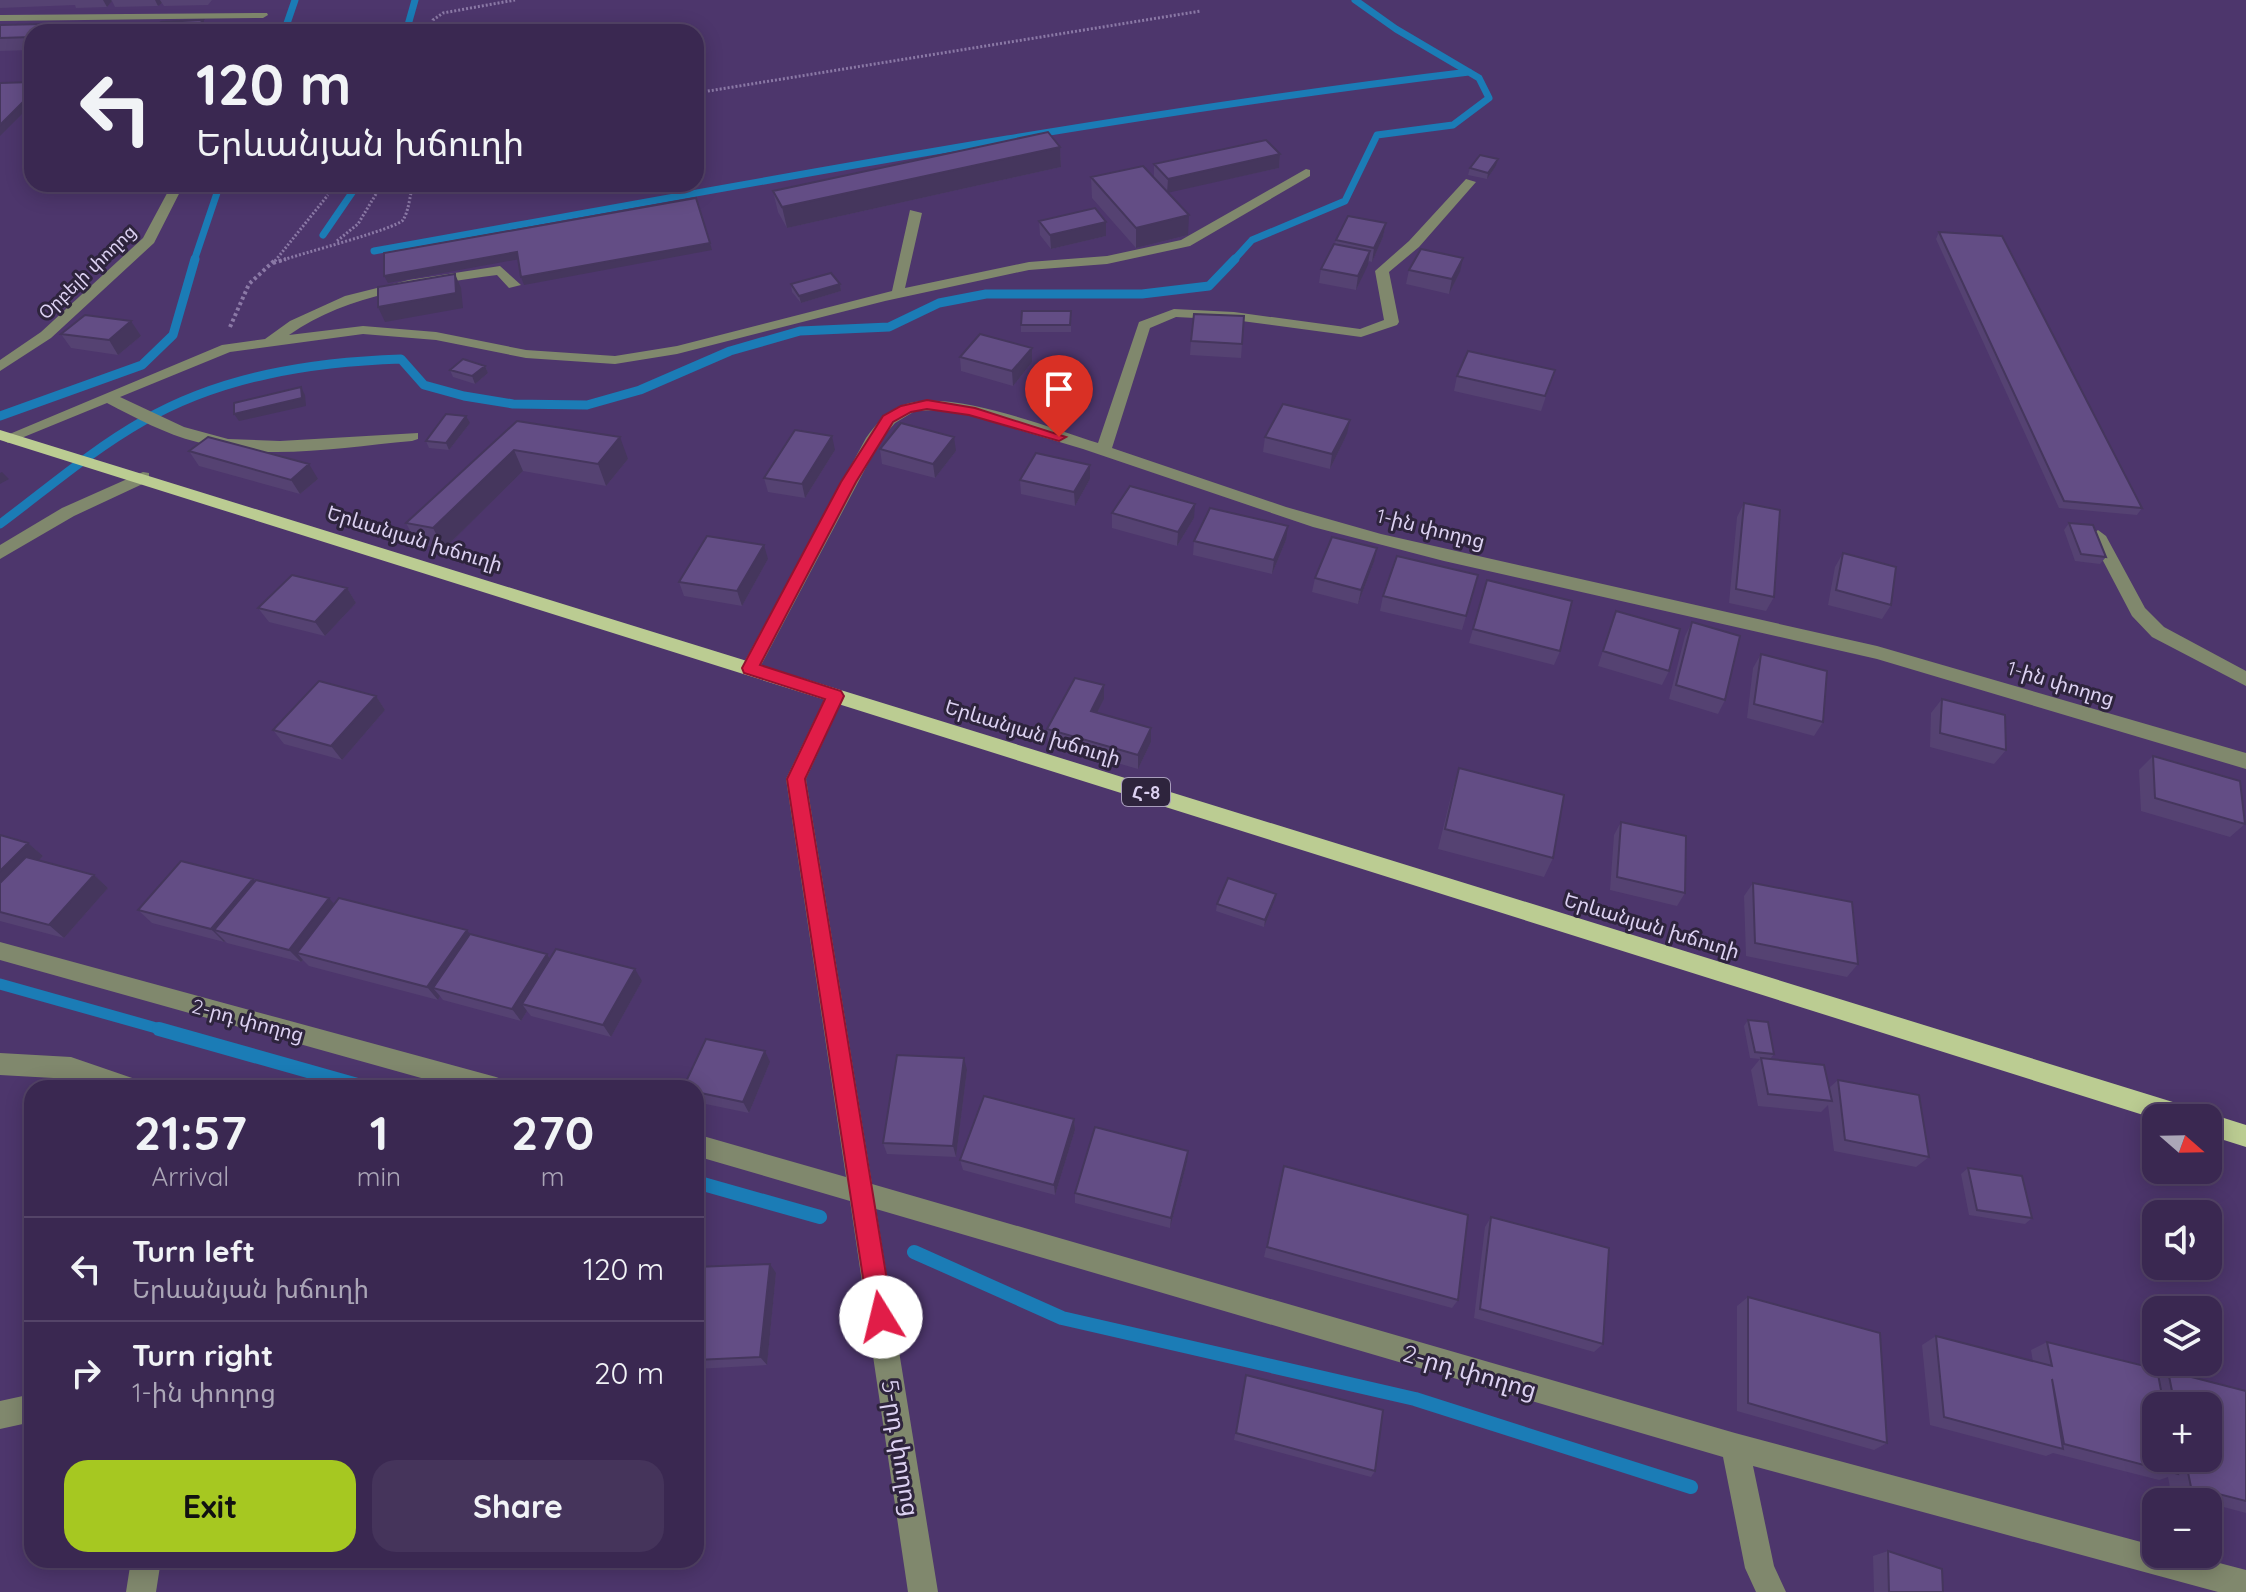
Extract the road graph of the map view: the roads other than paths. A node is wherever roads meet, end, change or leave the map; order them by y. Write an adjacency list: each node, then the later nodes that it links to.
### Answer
1 (268, 0): 2 (street)
2 (263, 15): 3 (street); 4 (street)
3 (0, 18)
4 (258, 24)
5 (1306, 173): 10 (street)
6 (1470, 182): 16 (street)
7 (174, 192): 12 (street, Օրբելի փողոց)
8 (915, 213): 10 (street)
9 (514, 285): 11 (street)
10 (899, 294): 11 (street)
11 (270, 342): 13 (street)
12 (0, 367)
13 (107, 397): 14 (street); 15 (street)
14 (4, 436): 17 (main road, Երևանյան խճուղի / Հ-8)
15 (412, 436)
16 (1103, 452): 20 (street, 1-ին փողոց); 23 (street, 1-ին փողոց)
17 (143, 477): 19 (street); 20 (main road, Երևանյան խճուղի / Հ-8)
18 (2098, 536): 21 (street)
19 (0, 553)
20 (750, 668): 22 (main road, Երևանյան խճուղի / Հ-8)
21 (2246, 679)
22 (835, 696): 28 (main road, Երևանյան խճուղի / Հ-8); 32 (street, 5-րդ փողոց)
23 (2246, 761)
24 (0, 951): 27 (street, 2-րդ փողոց)
25 (0, 1064): 26 (street)
26 (106, 1080)
27 (467, 1080)
28 (2144, 1104)
29 (2222, 1128): 30 (main road)
30 (2246, 1136)
31 (704, 1147): 32 (street, 2-րդ փողոց)
32 (863, 1195): 35 (street, 2-րդ փողոց); 39 (street, 5-րդ փողոց)
33 (24, 1410): 34 (street)
34 (0, 1415)
35 (1735, 1447): 37 (street, 2-րդ փողոց); 40 (street)
36 (145, 1568): 38 (street)
37 (2246, 1585)
38 (141, 1592)
39 (923, 1592)
40 (1771, 1592)

